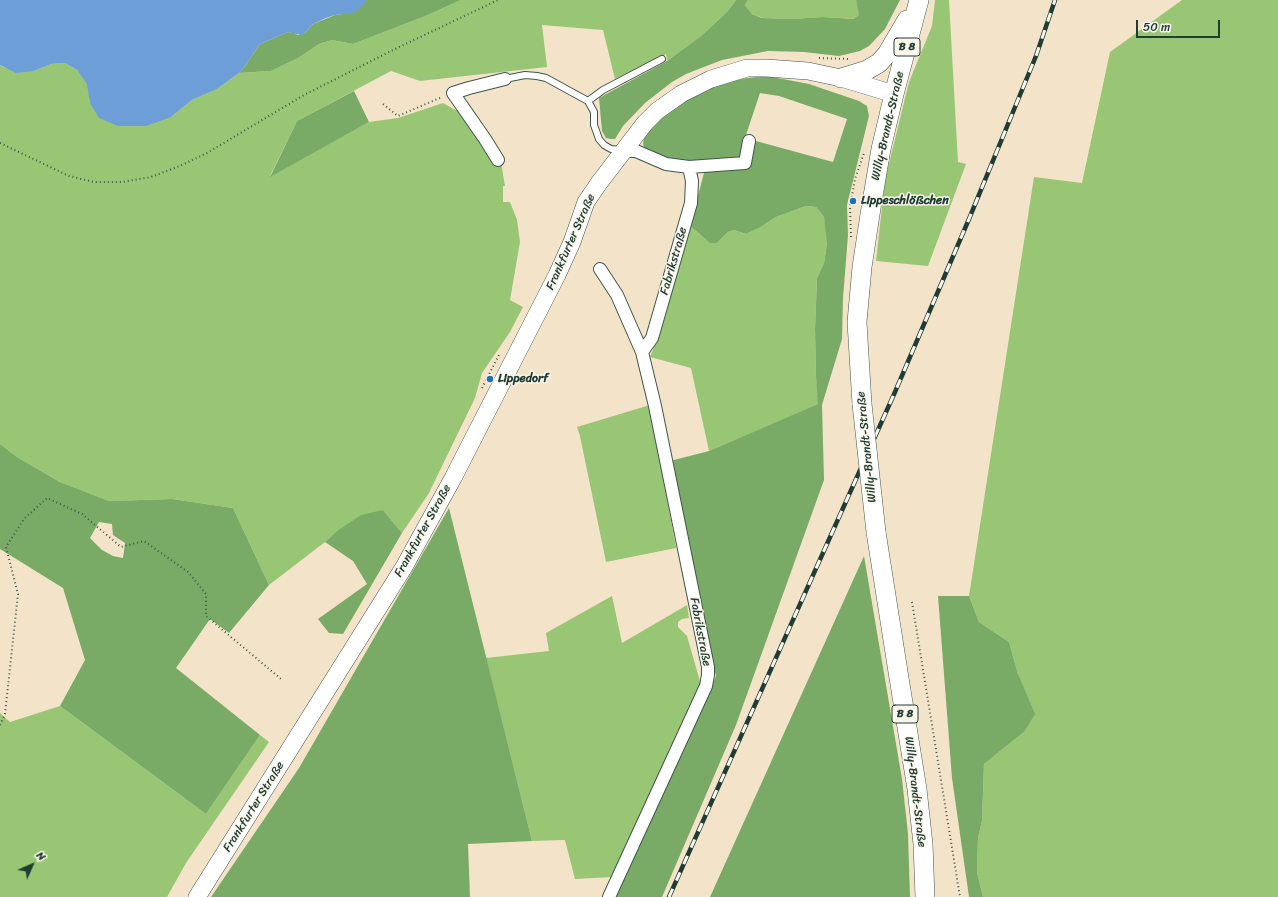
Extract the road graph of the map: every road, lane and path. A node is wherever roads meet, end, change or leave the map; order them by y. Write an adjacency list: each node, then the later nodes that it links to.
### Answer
1 (498, 0): 11 (path)
2 (919, 0): 4 (main road); 7 (main road, Willy-Brandt-Straße / B 8)
3 (662, 59): 8 (lane)
4 (841, 78): 7 (main road, Frankfurter Straße); 12 (main road, Frankfurter Straße)
5 (505, 79): 6 (street); 8 (lane)
6 (453, 93): 9 (path); 13 (street)
7 (894, 94): 22 (main road, Willy-Brandt-Straße / B 8, bridge)
8 (588, 101): 12 (lane)
9 (383, 104)
10 (750, 141): 14 (street)
11 (0, 143)
12 (623, 150): 14 (street); 20 (main road, Frankfurter Straße)
13 (498, 160)
14 (689, 167): 16 (street, Fabrikstraße)
15 (600, 269): 16 (street, Fabrikstraße)
16 (642, 352): 21 (street, Fabrikstraße)
17 (912, 602): 23 (path)
18 (281, 679): 19 (path)
19 (0, 725)
20 (197, 897)
21 (609, 897)
22 (925, 897)
23 (960, 897)

